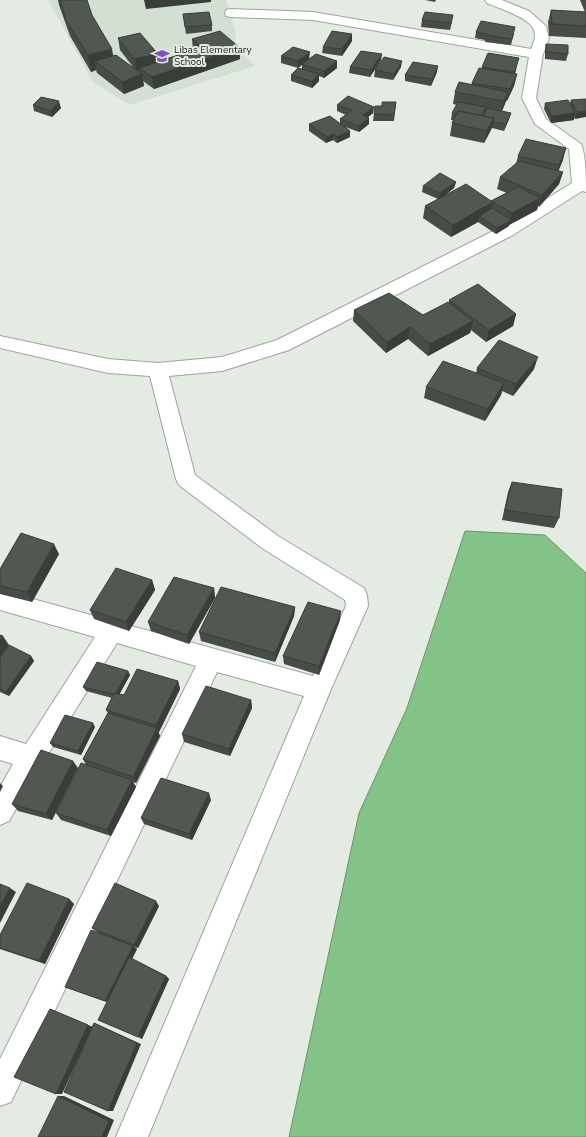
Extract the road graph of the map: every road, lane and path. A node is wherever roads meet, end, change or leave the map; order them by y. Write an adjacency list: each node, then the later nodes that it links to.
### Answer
1 (490, 0): 3 (street)
2 (231, 13): 3 (street)
3 (536, 54): 4 (street)
4 (583, 186): 6 (street)
5 (0, 342): 6 (street)
6 (158, 370): 10 (street)
7 (0, 600): 8 (street)
8 (111, 632): 9 (street); 12 (street)
9 (211, 660): 10 (street); 14 (street)
10 (318, 689): 15 (street)
11 (0, 748): 12 (street)
12 (31, 758): 13 (street)
13 (0, 812)
14 (0, 1091)
15 (132, 1137)

